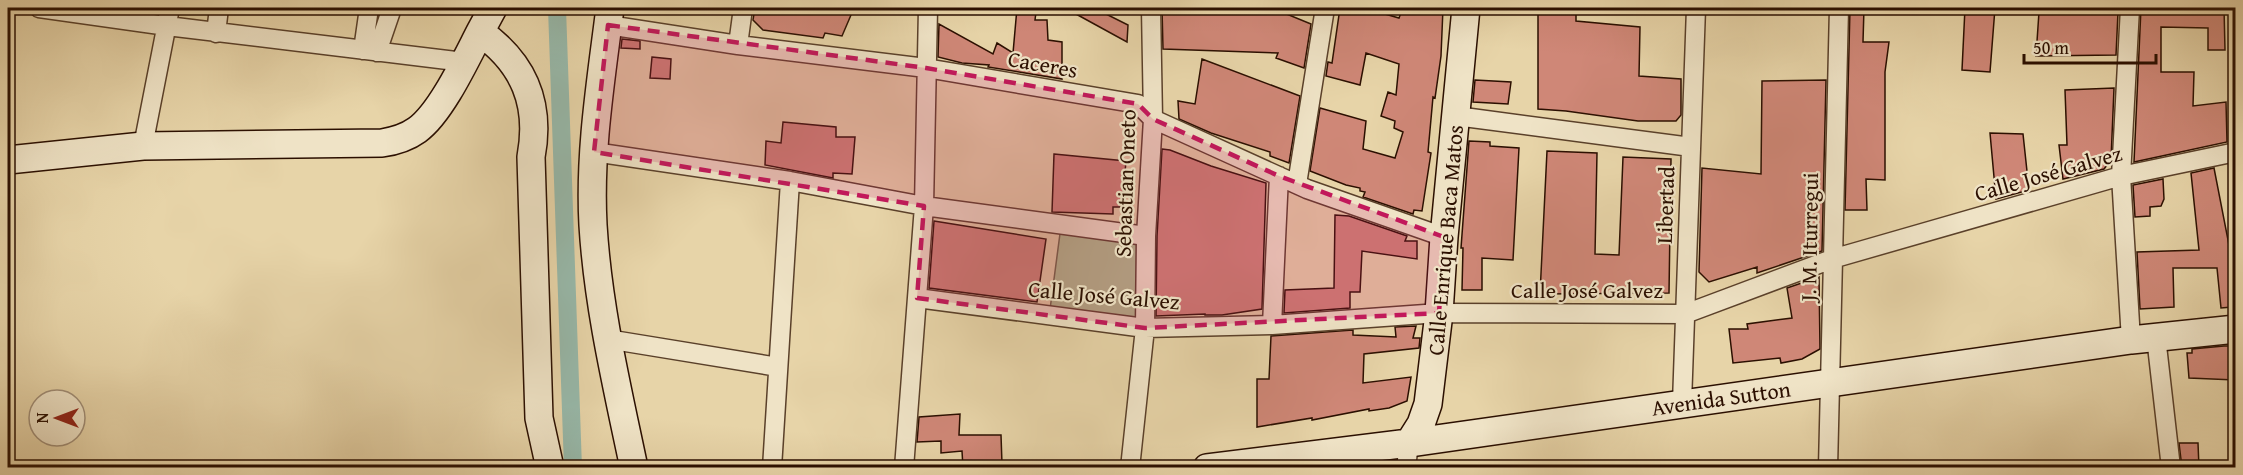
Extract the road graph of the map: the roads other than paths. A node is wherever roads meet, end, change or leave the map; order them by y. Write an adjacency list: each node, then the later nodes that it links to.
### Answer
1 (39, 8): 16 (street)
2 (170, 8): 16 (street)
3 (219, 8): 18 (street)
4 (369, 8): 20 (street)
5 (392, 8): 20 (street)
6 (493, 8): 17 (street)
7 (743, 8): 19 (street)
8 (928, 8): 22 (street)
9 (1151, 8): 24 (street, Sebastian Oneto)
10 (1325, 8): 33 (street)
11 (1466, 8): 23 (street, Calle Enrique Baca Matos)
12 (1696, 8): 26 (street, Libertad)
13 (1839, 8): 37 (street, J. M. Iturregui)
14 (2130, 8): 31 (street)
15 (609, 16): 19 (street, Caceres); 27 (street)
16 (167, 26): 18 (street); 25 (street)
17 (480, 32): 21 (street); 50 (street)
18 (216, 33): 20 (street)
19 (738, 45): 22 (street, Caceres)
20 (370, 51): 21 (street)
21 (464, 62): 25 (street)
22 (926, 68): 24 (street, Caceres); 34 (street)
23 (1456, 116): 26 (street); 36 (street, Calle Enrique Baca Matos)
24 (1153, 119): 30 (street, Caceres); 35 (street, Sebastian Oneto)
25 (143, 146): 29 (street)
26 (1691, 147): 40 (street, Libertad)
27 (594, 152): 32 (street); 45 (street)
28 (2235, 152): 31 (street, Calle José Galvez)
29 (8, 160)
30 (1279, 176): 33 (street, Caceres); 41 (street)
31 (2121, 176): 37 (street, Calle José Galvez); 44 (street)
32 (790, 181): 34 (street); 46 (street)
33 (1297, 184): 36 (street, Caceres)
34 (924, 206): 35 (street); 38 (street)
35 (1146, 236): 42 (street, Sebastian Oneto)
36 (1444, 237): 39 (street, Calle Enrique Baca Matos)
37 (1832, 260): 40 (street, Calle José Galvez); 47 (street, J. M. Iturregui)
38 (916, 298): 42 (street, Calle José Galvez); 53 (street)
39 (1439, 313): 40 (street, Calle José Galvez); 41 (street, Calle José Galvez); 49 (street, Calle Enrique Baca Matos)
40 (1685, 315): 48 (street, Libertad)
41 (1272, 325): 42 (street, Calle José Galvez)
42 (1145, 328): 54 (street, Sebastian Oneto)
43 (2235, 329): 44 (street, Avenida Sutton)
44 (2144, 338): 47 (street, Avenida Sutton); 57 (street)
45 (607, 339): 46 (street); 51 (street)
46 (778, 367): 52 (street)
47 (1829, 382): 48 (street, Avenida Sutton); 56 (street, J. M. Iturregui)
48 (1682, 404): 49 (street, Avenida Sutton)
49 (1407, 455): 55 (street, Avenida Sutton)
50 (550, 468)
51 (634, 468)
52 (772, 468)
53 (904, 468)
54 (1130, 468)
55 (1207, 468)
56 (1828, 468)
57 (2171, 468)

